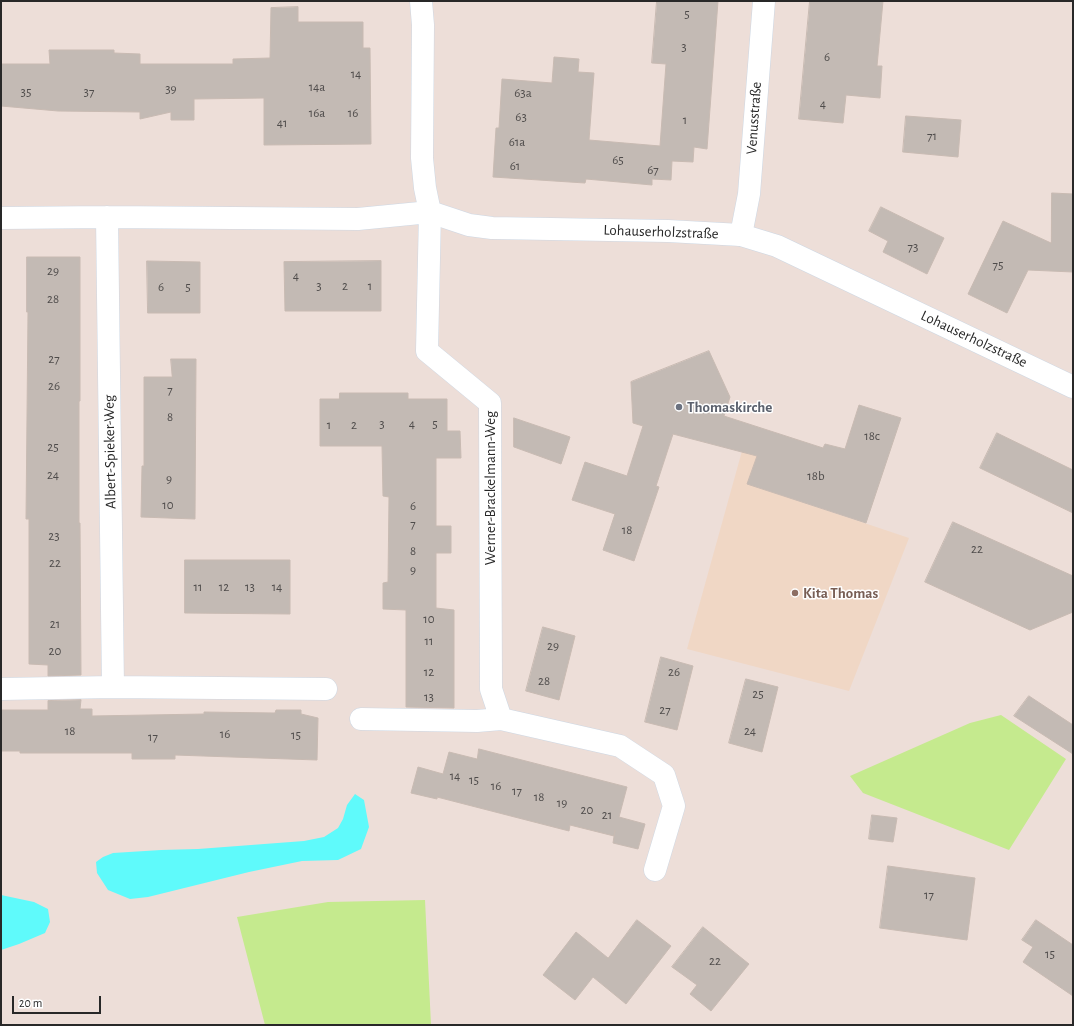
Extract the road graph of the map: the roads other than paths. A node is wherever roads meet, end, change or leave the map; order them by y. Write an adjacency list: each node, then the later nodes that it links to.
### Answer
1 (421, 1): 3 (street)
2 (764, 1): 6 (street, Venusstraße)
3 (430, 212): 4 (street); 6 (street, Lohauserholzstraße); 12 (street, Werner-Brackelmann-Weg)
4 (107, 217): 5 (street); 8 (street, Albert-Spieker-Weg)
5 (1, 218)
6 (742, 235): 7 (street, Lohauserholzstraße)
7 (1073, 387)
8 (113, 687): 9 (street); 10 (street)
9 (1, 689)
10 (326, 689)
11 (361, 719): 12 (street)
12 (501, 719): 13 (street)
13 (655, 870)

